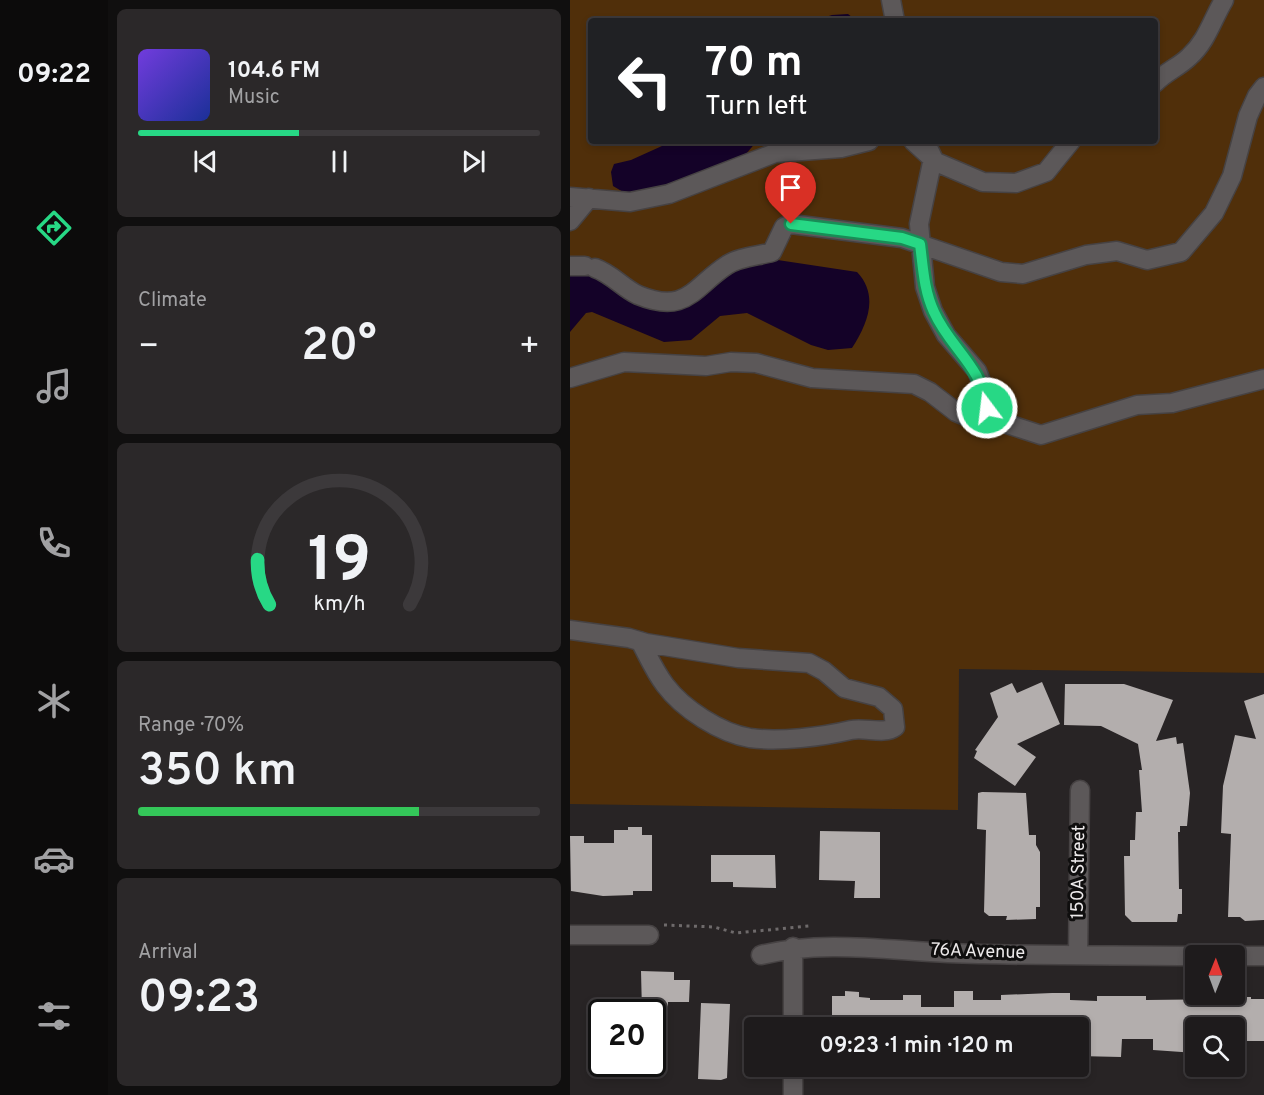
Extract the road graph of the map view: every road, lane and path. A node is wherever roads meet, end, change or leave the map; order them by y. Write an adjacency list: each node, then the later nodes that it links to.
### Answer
1 (891, 0): 3 (street)
2 (1224, 0): 4 (street)
3 (894, 18)
4 (1158, 81)
5 (1264, 87): 14 (street)
6 (857, 144): 12 (street)
7 (917, 144): 10 (street)
8 (926, 144): 10 (street)
9 (1069, 144): 10 (street)
10 (933, 158): 14 (street)
11 (570, 197): 12 (street)
12 (589, 198): 13 (street)
13 (570, 221)
14 (920, 244): 15 (street); 18 (street)
15 (584, 267)
16 (570, 378): 18 (street)
17 (1264, 379): 18 (street)
18 (989, 422)
19 (570, 630): 20 (street)
20 (640, 641): 20 (street)
21 (1080, 790): 27 (street, 150A Street)
22 (809, 926): 23 (path)
23 (654, 930): 24 (street)
24 (570, 935)
25 (793, 947): 26 (street, 76A Avenue); 27 (street, 76A Avenue); 31 (street)
26 (761, 955)
27 (1078, 955): 28 (street, 76A Avenue)
28 (1185, 956)
29 (1245, 956): 30 (street)
30 (1264, 956)
31 (793, 1017)
32 (793, 1077): 33 (street)
33 (793, 1095)

